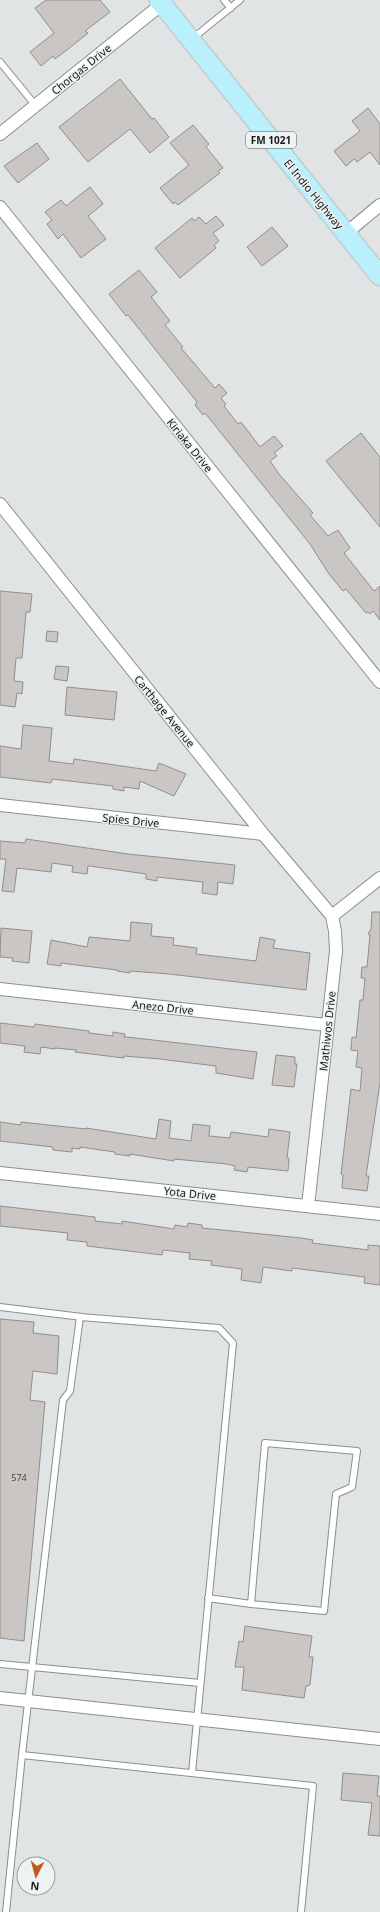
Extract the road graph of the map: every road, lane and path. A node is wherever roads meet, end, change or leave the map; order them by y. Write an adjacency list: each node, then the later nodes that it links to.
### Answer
1 (224, 0): 4 (lane)
2 (240, 0): 4 (lane)
3 (160, 2): 5 (main road, El Indio Highway / FM 1021); 7 (street, Chorgas Drive)
4 (231, 8): 5 (lane)
5 (191, 40): 11 (main road, El Indio Highway / FM 1021)
6 (0, 62): 7 (lane)
7 (36, 106): 8 (street, Chorgas Drive)
8 (0, 134)
9 (380, 205): 11 (street)
10 (0, 207): 14 (street, Kiriaka Drive)
11 (345, 234): 12 (main road, El Indio Highway / FM 1021)
12 (380, 276)
13 (0, 504): 16 (street, Carthage Avenue)
14 (380, 682)
15 (0, 805): 16 (street, Spies Drive)
16 (263, 834): 18 (street, Carthage Avenue)
17 (380, 878): 18 (street)
18 (332, 916): 20 (street, Mathiwos Drive)
19 (0, 989): 20 (street, Anezo Drive)
20 (327, 1025): 22 (street, Mathiwos Drive)
21 (0, 1172): 22 (street, Yota Drive)
22 (308, 1206): 23 (street, Yota Drive)
23 (380, 1214)
24 (0, 1308): 25 (lane)
25 (82, 1317): 26 (lane); 29 (lane)
26 (208, 1598): 27 (lane); 30 (lane)
27 (251, 1604): 27 (lane)
28 (0, 1664): 29 (lane)
29 (31, 1668): 30 (lane); 32 (lane)
30 (200, 1683): 33 (lane)
31 (0, 1698): 32 (street)
32 (27, 1701): 33 (street); 35 (lane)
33 (196, 1719): 34 (street); 36 (lane)
34 (380, 1739)
35 (22, 1755): 36 (lane); 37 (lane)
36 (192, 1773): 38 (lane)
37 (6, 1912)
38 (301, 1912)

